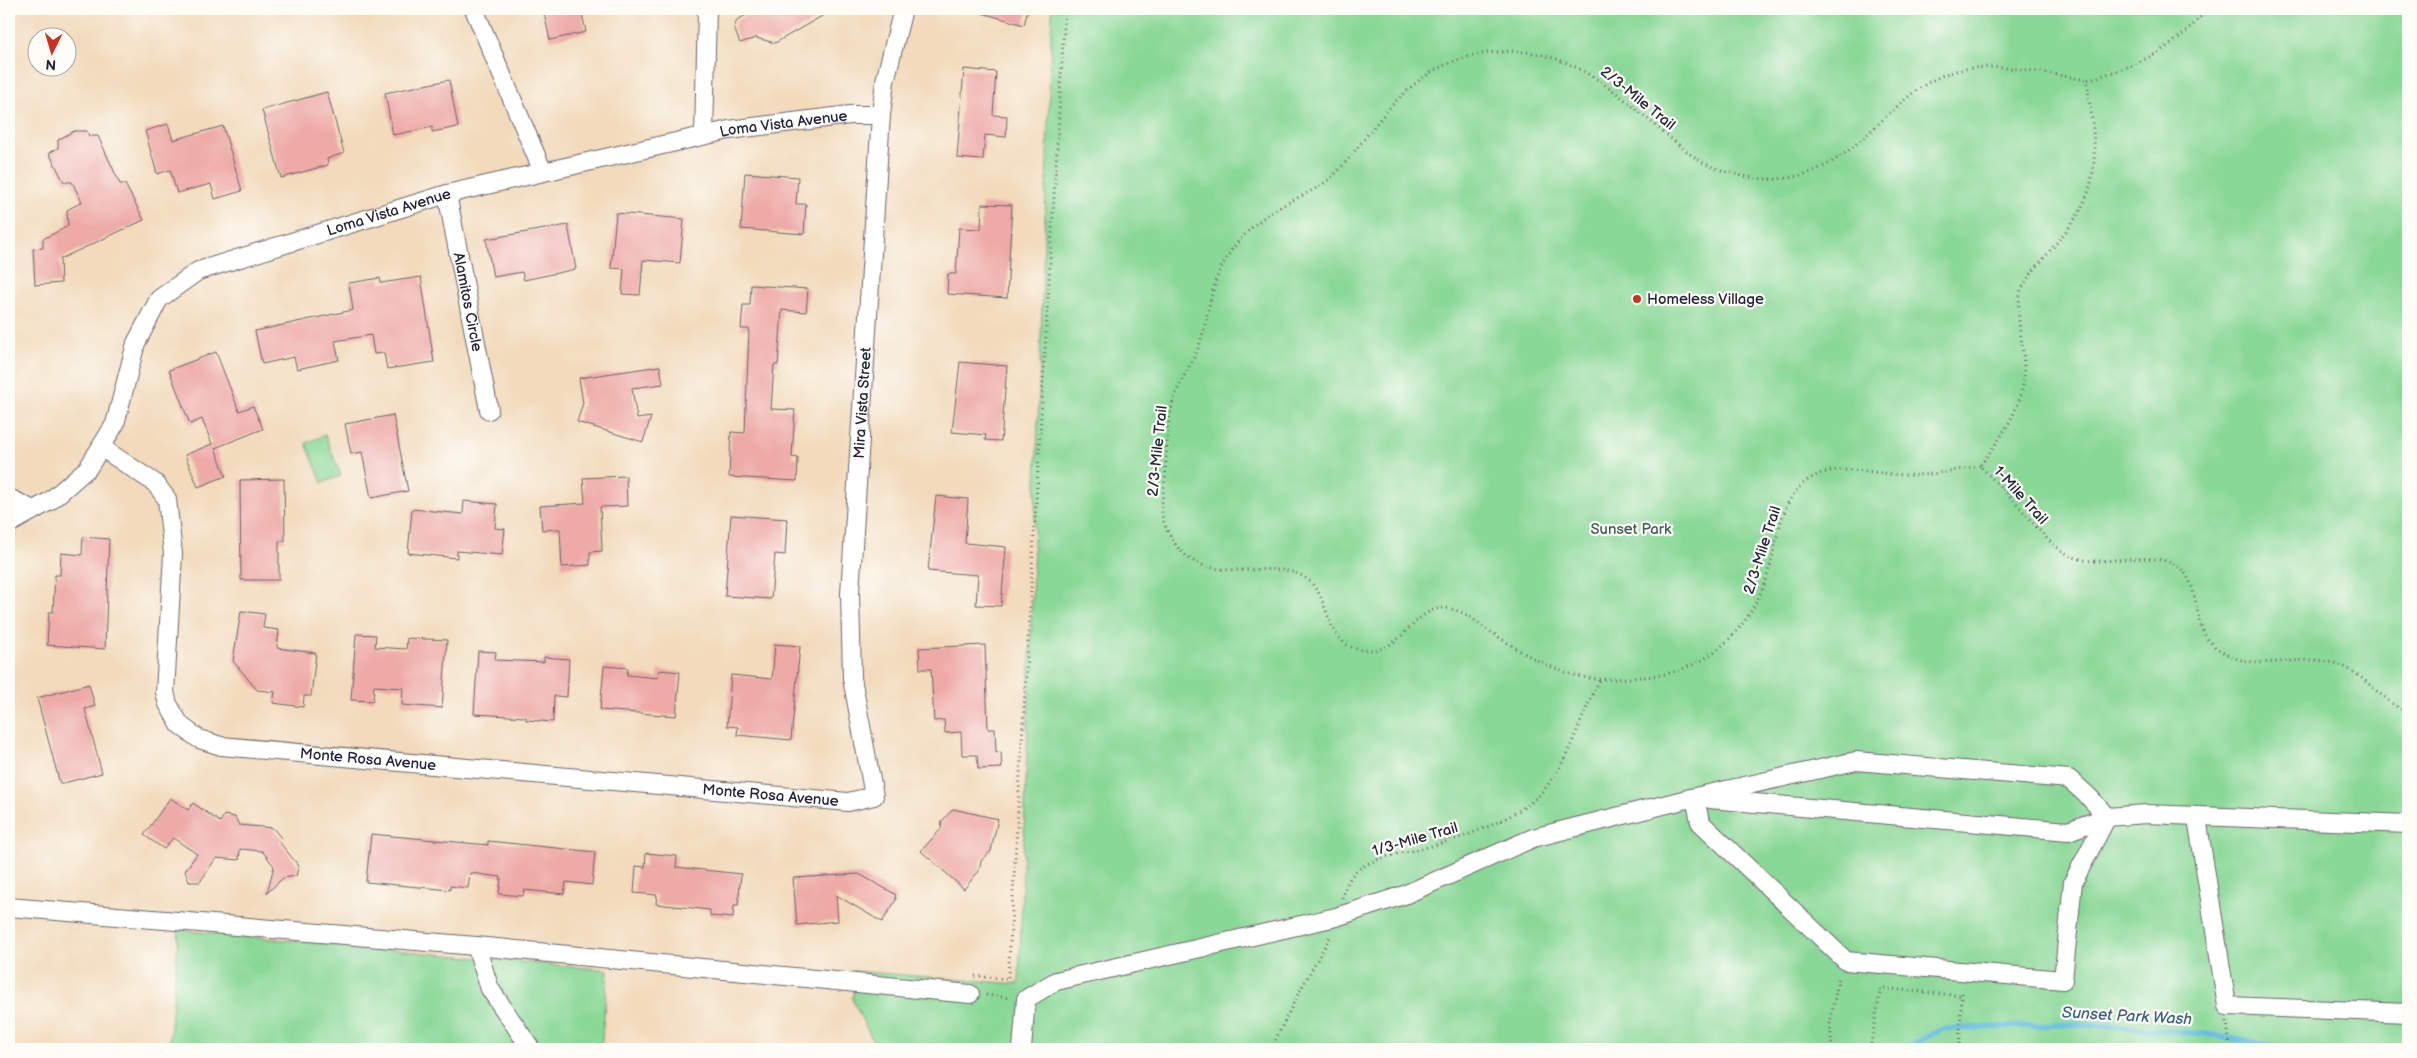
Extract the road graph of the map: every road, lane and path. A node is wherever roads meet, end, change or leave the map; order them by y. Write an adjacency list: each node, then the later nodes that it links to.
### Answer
1 (474, 9): 9 (street)
2 (707, 9): 8 (street)
3 (904, 9): 7 (street, Mira Vista Street)
4 (1065, 9): 28 (path)
5 (2207, 9): 6 (path)
6 (2087, 80): 13 (path, 1-Mile Trail); 17 (path, 2/3-Mile Trail)
7 (881, 115): 8 (street, Loma Vista Avenue); 19 (street, Mira Vista Street)
8 (704, 135): 9 (street, Loma Vista Avenue)
9 (543, 172): 10 (street, Loma Vista Avenue)
10 (447, 194): 11 (street, Alamitos Circle); 12 (street, Loma Vista Avenue)
11 (489, 410)
12 (102, 448): 15 (street, Loma Vista Avenue); 19 (street, Monte Rosa Avenue)
13 (1980, 466): 17 (path, 2/3-Mile Trail); 18 (path, 1-Mile Trail)
14 (9, 498): 15 (street)
15 (33, 510): 16 (street, Loma Vista Avenue)
16 (9, 524)
17 (1600, 680): 25 (path, 1/3-Mile Trail)
18 (2408, 712)
19 (874, 796)
20 (1695, 797): 21 (street); 21 (street); 21 (street); 25 (street)
21 (2106, 818): 22 (street)
22 (2197, 818): 23 (street); 31 (street)
23 (2408, 824)
24 (9, 907): 26 (street)
25 (1336, 917): 30 (street); 35 (path, 1/3-Mile Trail)
26 (476, 946): 29 (street); 33 (street)
27 (1839, 974): 36 (path)
28 (969, 976)
29 (970, 994): 30 (path)
30 (1026, 999): 34 (street)
31 (2227, 1006): 32 (street); 39 (path)
32 (2408, 1013)
33 (531, 1049)
34 (1022, 1049)
35 (1271, 1049)
36 (1832, 1049)
37 (1870, 1049): 38 (path)
38 (1959, 1049)
39 (2230, 1049)

